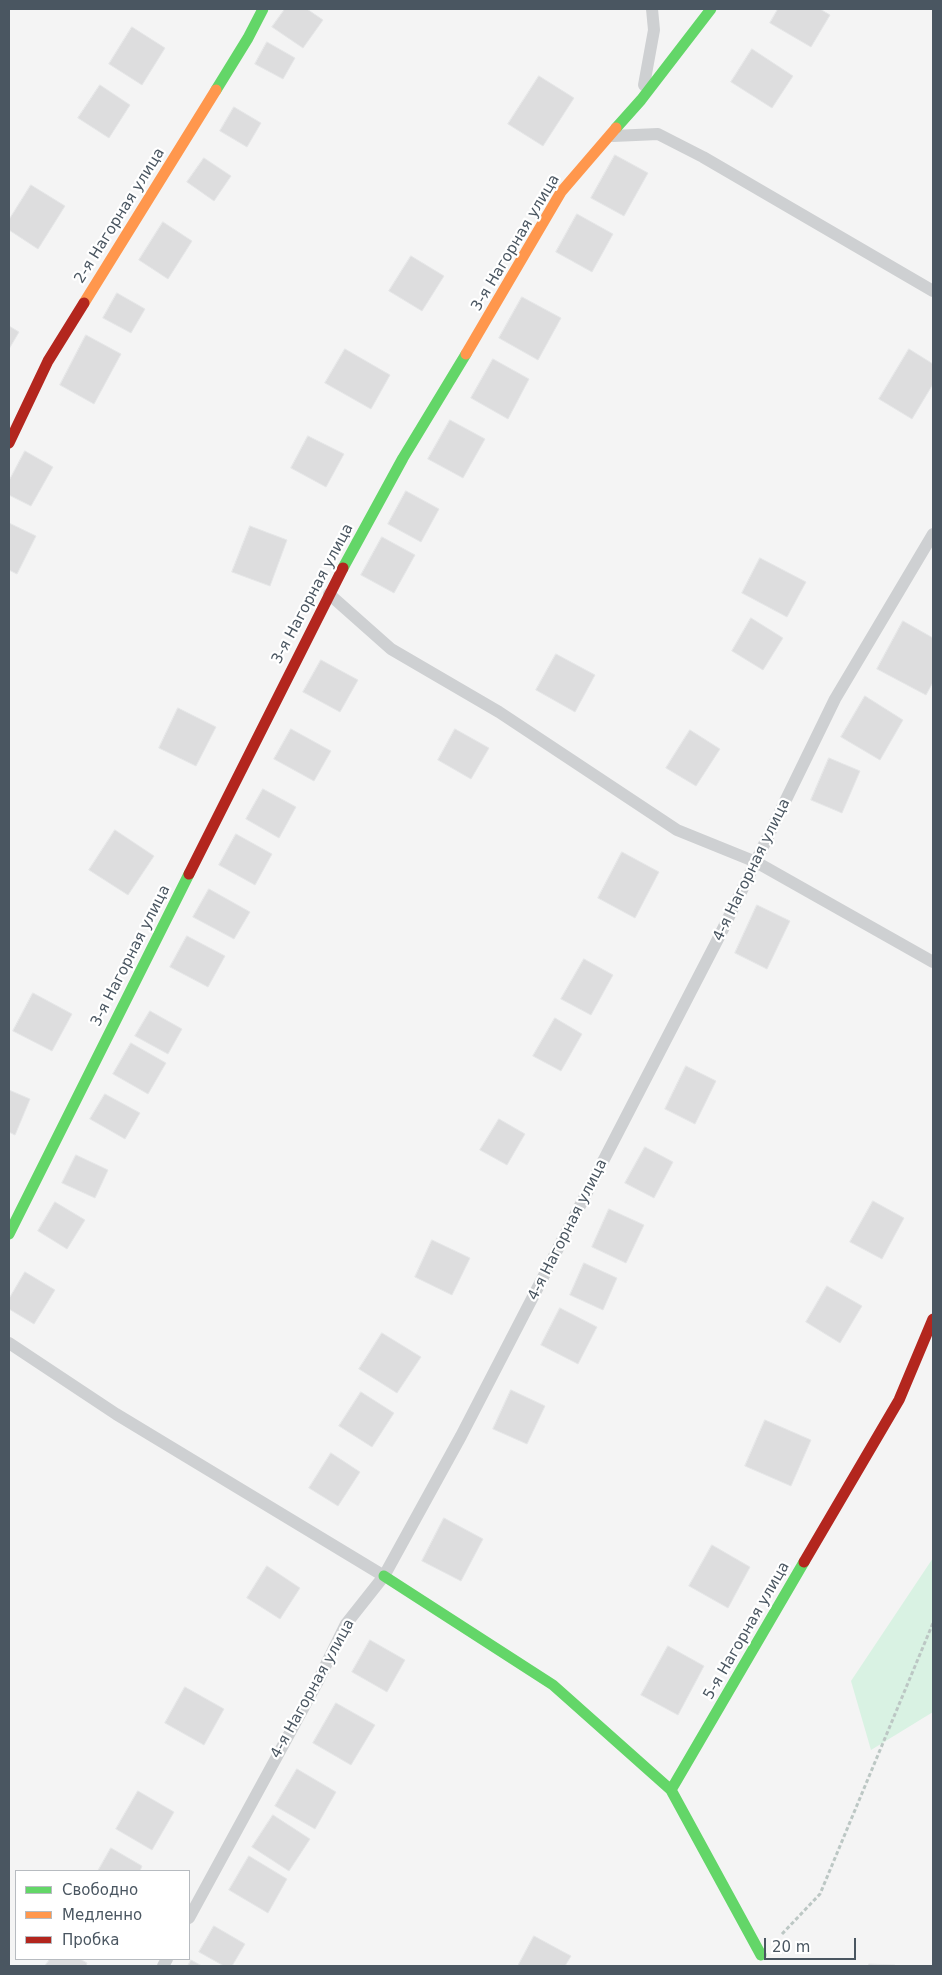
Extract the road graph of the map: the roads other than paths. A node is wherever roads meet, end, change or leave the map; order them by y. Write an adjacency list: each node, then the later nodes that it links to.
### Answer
1 (263, 9): 7 (street, 2-я Нагорная улица)
2 (652, 9): 4 (lane)
3 (711, 9): 4 (street, 3-я Нагорная улица)
4 (641, 100): 5 (street, 3-я Нагорная улица)
5 (610, 136): 6 (lane); 9 (street, 3-я Нагорная улица)
6 (933, 291)
7 (9, 443)
8 (933, 534): 10 (lane, 4-я Нагорная улица)
9 (328, 594): 10 (lane); 12 (street, 3-я Нагорная улица)
10 (756, 862): 11 (lane); 15 (lane, 4-я Нагорная улица)
11 (933, 962)
12 (9, 1234)
13 (933, 1319): 16 (street, 5-я Нагорная улица)
14 (9, 1343): 15 (lane)
15 (384, 1576): 16 (street); 17 (lane, 4-я Нагорная улица)
16 (671, 1790): 18 (street)
17 (190, 1916)
18 (761, 1955)

